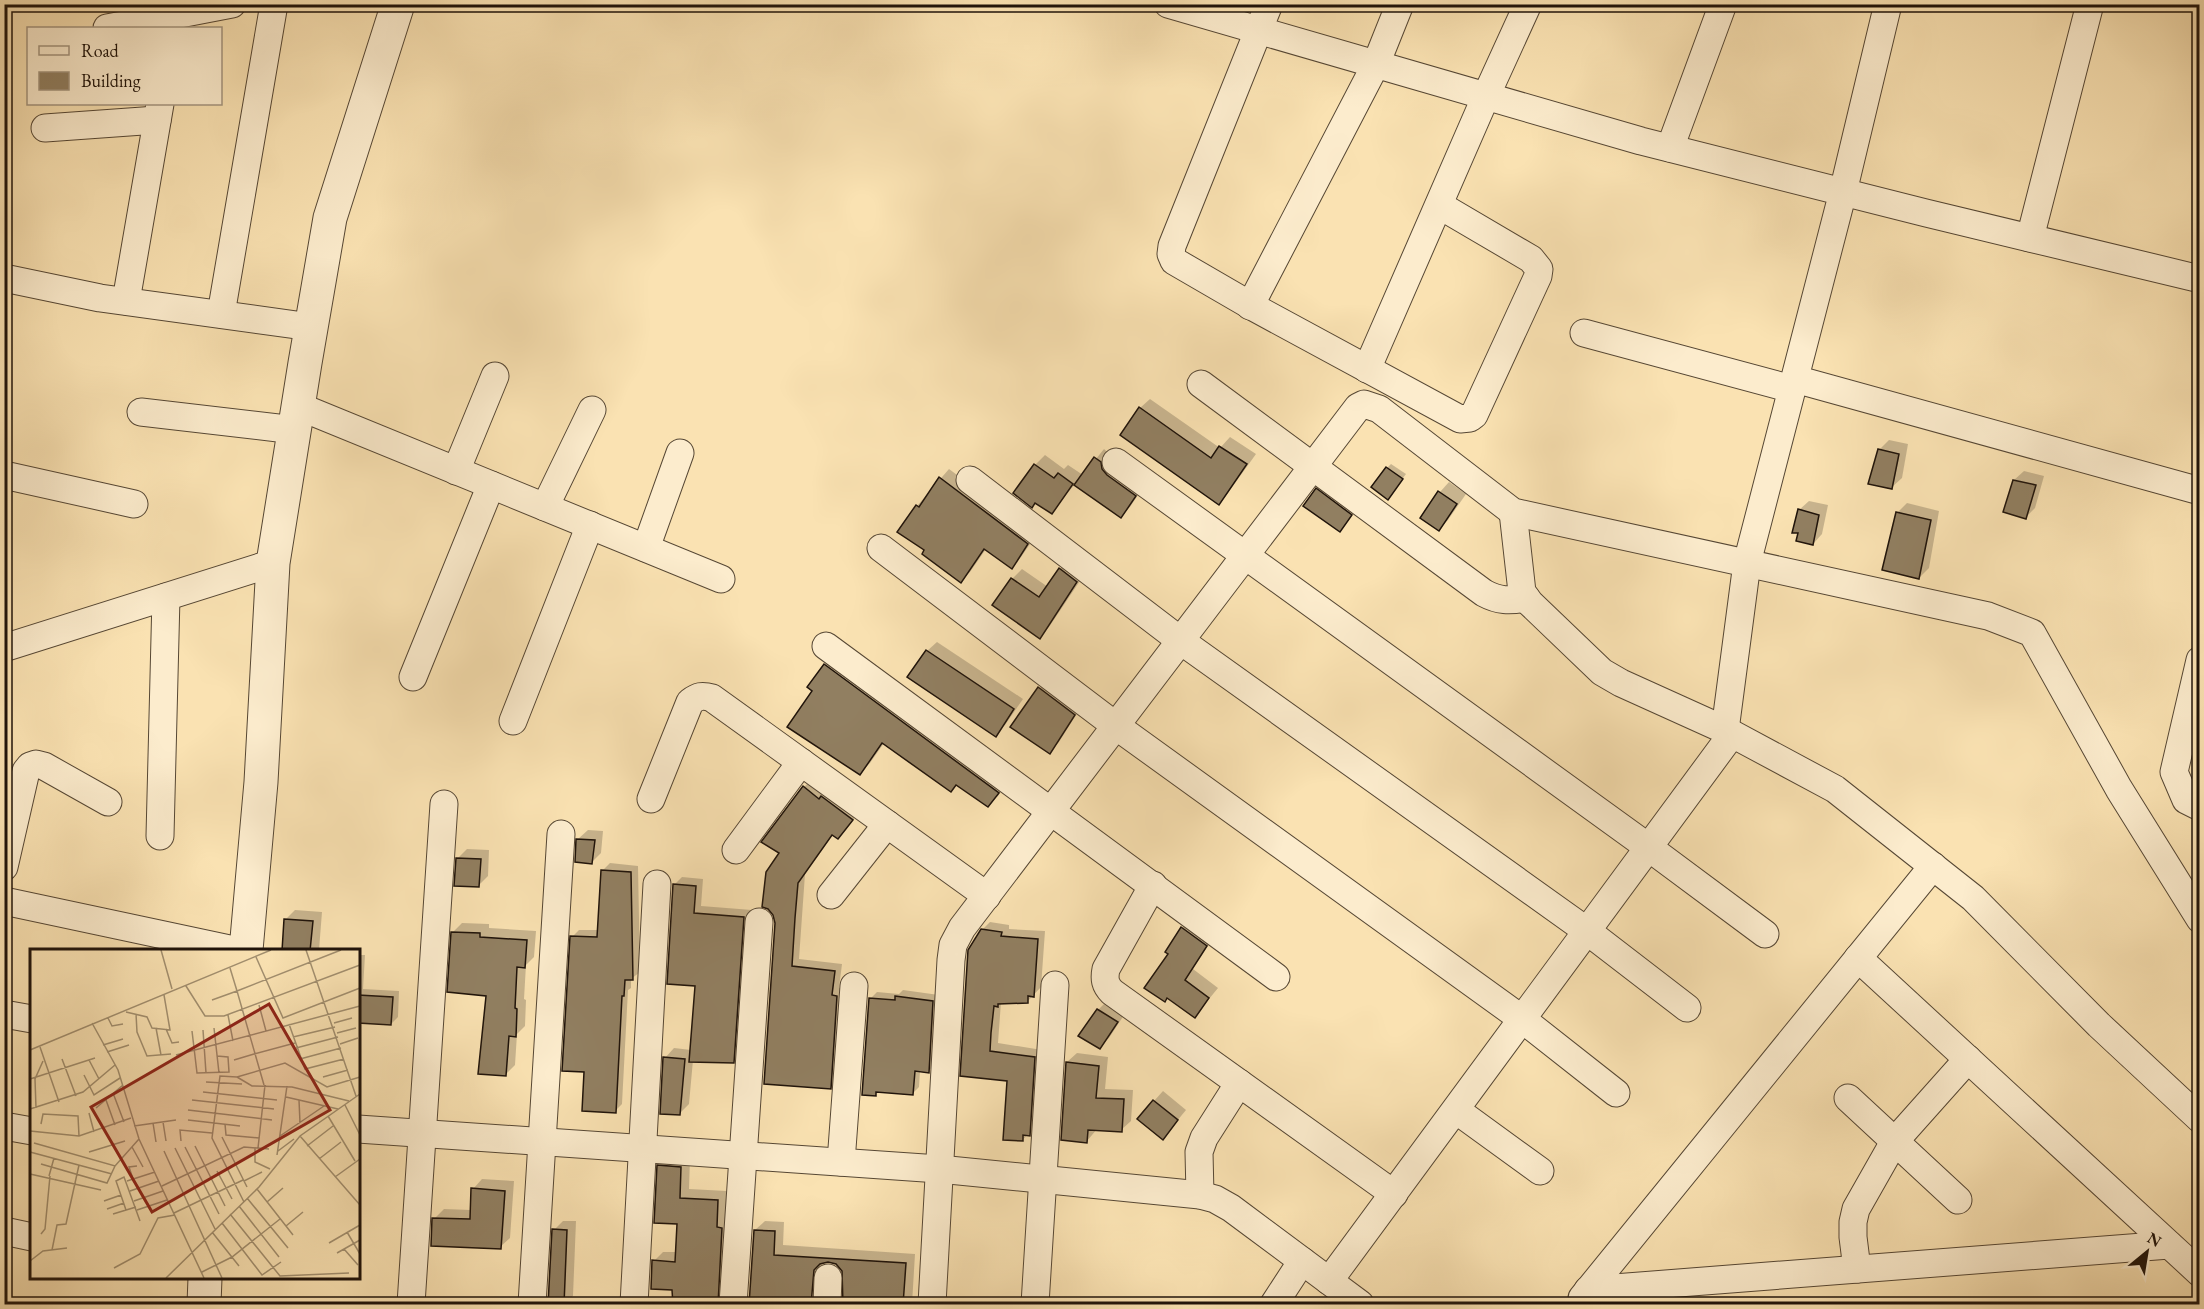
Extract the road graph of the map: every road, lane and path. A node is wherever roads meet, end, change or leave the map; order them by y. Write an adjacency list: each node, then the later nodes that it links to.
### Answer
1 (232, 4): 11 (street)
2 (274, 4): 26 (street)
3 (398, 4): 27 (street)
4 (1168, 4): 13 (street)
5 (1269, 4): 13 (street)
6 (1400, 4): 14 (street)
7 (1528, 4): 15 (street)
8 (1724, 4): 18 (street)
9 (1888, 4): 19 (street)
10 (2090, 4): 21 (street)
11 (174, 22): 12 (street)
12 (118, 27)
13 (1257, 30): 14 (street); 25 (street)
14 (1376, 64): 15 (street); 25 (street)
15 (1486, 96): 18 (street); 20 (street)
16 (159, 112): 17 (street); 24 (street)
17 (45, 128)
18 (1670, 148): 19 (street)
19 (1843, 192): 21 (street); 32 (street)
20 (1439, 205): 29 (street); 29 (street)
21 (2031, 238): 23 (street)
22 (4, 278): 24 (street)
23 (2199, 279)
24 (126, 301): 26 (street)
25 (1250, 306): 29 (street)
26 (221, 314): 27 (street)
27 (311, 327): 35 (street)
28 (1584, 333): 32 (street)
29 (1367, 369)
30 (495, 376): 39 (street)
31 (1201, 384): 38 (street)
32 (1793, 384): 43 (street); 52 (street)
33 (592, 410): 45 (street)
34 (141, 412): 35 (street)
35 (296, 418): 39 (street); 51 (street)
36 (680, 453): 48 (street)
37 (1116, 462): 50 (street)
38 (1313, 467): 46 (street); 50 (street); 55 (street)
39 (456, 471): 42 (street)
40 (4, 475): 44 (street)
41 (969, 480): 56 (street)
42 (491, 485): 45 (street); 60 (street)
43 (2199, 491)
44 (134, 504)
45 (545, 507): 47 (street)
46 (1513, 512): 52 (street); 55 (street)
47 (590, 525): 48 (street); 61 (street)
48 (646, 548): 53 (street)
49 (881, 548): 62 (street)
50 (1245, 555): 56 (street); 73 (street)
51 (273, 563): 54 (street); 87 (street)
52 (1748, 563): 63 (street); 82 (street)
53 (721, 579)
54 (165, 597): 58 (street); 72 (street)
55 (1526, 598): 63 (street)
56 (1180, 641): 62 (street); 84 (street)
57 (826, 645): 69 (street)
58 (4, 648)
59 (2198, 672): 68 (street)
60 (413, 677)
61 (513, 721)
62 (1116, 726): 69 (street); 95 (street)
63 (1728, 732): 73 (street); 75 (street)
64 (801, 762): 65 (street); 70 (street); 74 (street)
65 (651, 799)
66 (108, 802): 76 (street)
67 (444, 804): 105 (street)
68 (2199, 807)
69 (1052, 810): 78 (street); 80 (street)
70 (887, 824): 79 (street); 80 (street)
71 (561, 834): 106 (street)
72 (160, 836)
73 (1648, 847): 84 (street); 85 (street)
74 (735, 850)
75 (1933, 866): 88 (street); 101 (street)
76 (4, 867)
77 (657, 884): 108 (street)
78 (1153, 885): 89 (street); 97 (street)
79 (831, 895)
80 (987, 896): 111 (street)
81 (4, 901): 86 (street)
82 (2199, 920)
83 (759, 922): 109 (street)
84 (1587, 931): 92 (street); 95 (street)
85 (1765, 934)
86 (225, 949)
87 (246, 949)
88 (1858, 958): 96 (street); 125 (street)
89 (1276, 976)
90 (1055, 985): 113 (street)
91 (854, 986): 110 (street)
92 (1687, 1008)
93 (4, 1014): 94 (street)
94 (30, 1019)
95 (1522, 1019): 98 (street); 100 (street)
96 (1968, 1059): 107 (street); 119 (street)
97 (1239, 1083): 114 (street); 115 (street)
98 (1616, 1093)
99 (1848, 1098): 107 (street)
100 (1456, 1110): 112 (street); 114 (street)
101 (2199, 1119)
102 (4, 1126): 104 (street)
103 (360, 1129): 105 (street)
104 (30, 1131)
105 (422, 1133): 106 (street); 127 (street)
106 (542, 1141): 108 (street); 128 (street)
107 (1894, 1142): 116 (street); 121 (street)
108 (643, 1148): 109 (street); 129 (street)
109 (743, 1155): 110 (street); 130 (street)
110 (841, 1162): 111 (street)
111 (939, 1169): 113 (street); 131 (street)
112 (1540, 1171)
113 (1043, 1179): 115 (street); 132 (street)
114 (1394, 1194): 124 (street)
115 (1200, 1195): 120 (street)
116 (1958, 1200)
117 (4, 1231): 118 (street)
118 (30, 1237)
119 (2169, 1245): 121 (street); 122 (street)
120 (1302, 1261): 124 (street); 133 (street)
121 (1857, 1269): 125 (street)
122 (2199, 1273)
123 (205, 1279): 126 (street)
124 (1329, 1281): 134 (street)
125 (1582, 1298)
126 (204, 1305)
127 (411, 1305)
128 (532, 1305)
129 (634, 1305)
130 (733, 1305)
131 (932, 1305)
132 (1035, 1305)
133 (1274, 1305)
134 (1360, 1305)

